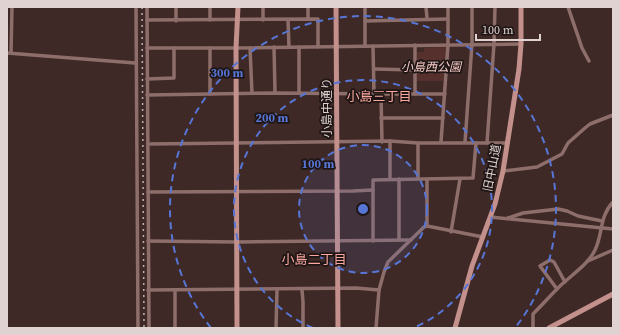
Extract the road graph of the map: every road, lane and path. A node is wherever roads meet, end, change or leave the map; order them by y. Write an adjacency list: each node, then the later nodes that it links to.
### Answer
1 (12, 7): 44 (street)
2 (136, 7): 46 (street)
3 (147, 7): 21 (street)
4 (176, 7): 26 (street)
5 (210, 7): 22 (street)
6 (238, 7): 18 (street)
7 (263, 7): 23 (street)
8 (308, 7): 19 (street)
9 (336, 7): 38 (street, 小島中通り)
10 (365, 7): 25 (street)
11 (426, 7): 17 (street)
12 (448, 7): 20 (street)
13 (472, 7): 27 (street)
14 (494, 7): 28 (street)
15 (521, 7): 29 (street, 旧中山道)
16 (568, 7): 45 (street)
17 (426, 18): 20 (street); 25 (street)
18 (238, 19): 22 (street); 23 (street); 42 (street)
19 (308, 19): 24 (street); 31 (street)
20 (448, 19): 30 (street)
21 (147, 20): 26 (street); 39 (street)
22 (210, 20): 26 (street)
23 (263, 20): 24 (street)
24 (288, 20): 36 (street)
25 (365, 20): 32 (street)
26 (176, 21)
27 (472, 44): 28 (street); 30 (street); 68 (street)
28 (494, 44): 29 (street); 72 (street)
29 (521, 44): 73 (street, 旧中山道)
30 (448, 45): 34 (street); 59 (street)
31 (318, 46): 37 (street); 38 (street)
32 (365, 46): 33 (street); 38 (street)
33 (373, 46): 34 (street); 47 (street)
34 (415, 46): 48 (street)
35 (274, 47): 36 (street); 43 (street); 50 (street)
36 (288, 47): 37 (street)
37 (299, 47): 54 (street)
38 (337, 47): 55 (street, 小島中通り)
39 (147, 48): 40 (street); 49 (street)
40 (174, 48): 41 (street); 49 (street)
41 (210, 48): 42 (street); 51 (street)
42 (236, 48): 43 (street); 52 (street)
43 (250, 48): 53 (street)
44 (9, 53): 46 (street)
45 (589, 61)
46 (136, 63): 112 (street)
47 (374, 70): 48 (street); 56 (street)
48 (415, 70): 58 (street)
49 (147, 79): 60 (street)
50 (275, 93): 53 (street); 54 (street)
51 (210, 94): 52 (street); 60 (street)
52 (236, 94): 53 (street); 69 (street)
53 (252, 94)
54 (299, 94): 55 (street)
55 (337, 94): 56 (street); 65 (street, 小島中通り)
56 (374, 94): 57 (street)
57 (381, 94): 58 (street); 62 (street)
58 (415, 94): 59 (street)
59 (444, 94): 63 (street)
60 (147, 95): 74 (street)
61 (613, 115): 75 (street)
62 (382, 118): 63 (street); 66 (street)
63 (443, 118): 67 (street)
64 (390, 141): 66 (street); 70 (street); 77 (street)
65 (337, 142): 66 (street); 69 (street); 82 (street, 小島中通り)
66 (382, 142)
67 (441, 142): 68 (street); 70 (street)
68 (465, 142): 71 (street)
69 (237, 143): 74 (street); 84 (street)
70 (418, 143): 76 (street)
71 (476, 143): 72 (street); 79 (street)
72 (487, 143): 73 (street)
73 (508, 143): 75 (street, 旧中山道)
74 (148, 144): 83 (street)
75 (503, 171): 86 (street, 旧中山道)
76 (418, 178): 78 (street); 80 (street)
77 (390, 179): 78 (street); 81 (street)
78 (399, 179): 95 (street)
79 (460, 179): 80 (street); 92 (street)
80 (427, 180): 89 (street)
81 (373, 190): 82 (street); 94 (street)
82 (337, 191): 84 (street); 98 (street, 小島中通り)
83 (148, 192): 84 (street); 97 (street)
84 (237, 192): 99 (street)
85 (613, 202): 88 (street)
86 (490, 217): 87 (street); 93 (street, 旧中山道)
87 (506, 219): 88 (street); 90 (street)
88 (602, 221): 90 (street)
89 (427, 226): 92 (street); 96 (street)
90 (601, 228): 91 (street); 101 (street)
91 (613, 229)
92 (451, 232): 93 (street)
93 (483, 236): 120 (street, 旧中山道)
94 (373, 240): 95 (street); 98 (street)
95 (399, 240): 96 (street)
96 (411, 240): 110 (street)
97 (148, 241): 99 (street); 105 (street)
98 (338, 241): 99 (street); 103 (street, 小島中通り)
99 (236, 242): 107 (street)
100 (613, 250): 101 (street)
101 (587, 262): 102 (street)
102 (565, 282): 104 (street); 104 (street)
103 (338, 289): 109 (street); 110 (street); 118 (street, 小島中通り)
104 (557, 289): 121 (street)
105 (148, 290): 106 (street); 113 (street)
106 (175, 290): 107 (street); 114 (street)
107 (238, 290): 108 (street); 115 (street)
108 (277, 290): 109 (street); 116 (street)
109 (302, 290): 117 (street)
110 (379, 290): 119 (street)
111 (613, 294): 122 (street)
112 (138, 328)
113 (149, 328)
114 (175, 328)
115 (237, 328)
116 (276, 328)
117 (303, 328)
118 (338, 328)
119 (376, 328)
120 (455, 328)
121 (533, 328)
122 (550, 328)

